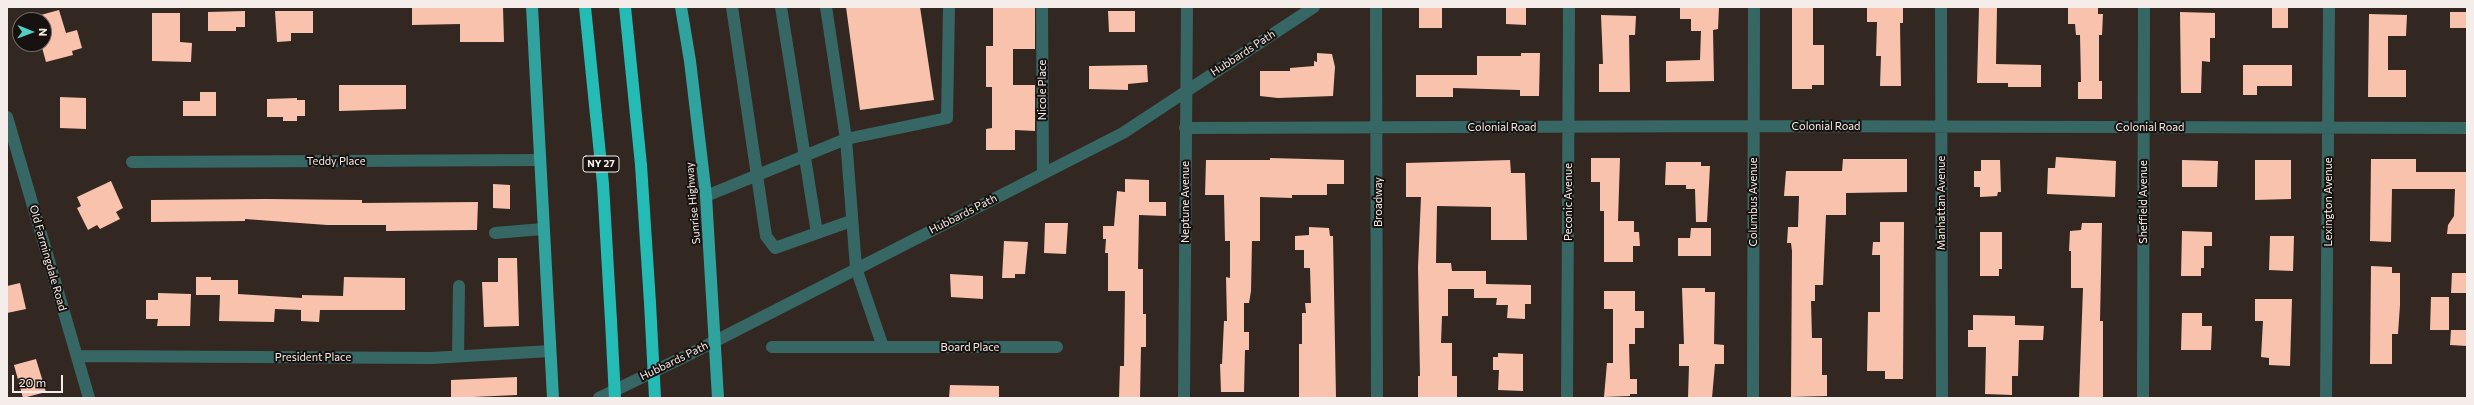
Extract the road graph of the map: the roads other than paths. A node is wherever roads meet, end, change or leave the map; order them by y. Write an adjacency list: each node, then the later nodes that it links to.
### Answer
1 (532, 7): 30 (main road)
2 (586, 7): 51 (highway, NY 27, bridge)
3 (625, 7): 52 (highway, bridge)
4 (681, 7): 34 (main road, Sunrise Highway)
5 (732, 7): 33 (street)
6 (781, 7): 29 (street)
7 (826, 7): 28 (street)
8 (949, 7): 28 (street)
9 (1042, 7): 32 (street, Nicole Place)
10 (1186, 7): 18 (street, Neptune Avenue)
11 (1314, 7): 18 (street, Hubbards Path)
12 (1376, 7): 21 (street, Broadway)
13 (1569, 7): 22 (street, Peconic Avenue)
14 (1754, 7): 20 (street, Columbus Avenue)
15 (1941, 7): 23 (street, Manhattan Avenue)
16 (2144, 7): 24 (street, Sheffield Avenue)
17 (2329, 7): 26 (street, Lexington Avenue)
18 (1186, 90): 25 (street, Neptune Avenue); 32 (street, Hubbards Path)
19 (7, 118): 46 (street, Old Farmingdale Road)
20 (1753, 126): 22 (street, Colonial Road); 23 (street, Colonial Road); 57 (street, Columbus Avenue)
21 (1378, 127): 22 (street, Colonial Road); 25 (street, Colonial Road); 55 (street, Broadway)
22 (1568, 127): 56 (street, Peconic Avenue)
23 (1941, 127): 24 (street, Colonial Road); 58 (street, Manhattan Avenue)
24 (2144, 127): 26 (street, Colonial Road); 59 (street, Sheffield Avenue)
25 (1185, 128): 54 (street, Neptune Avenue)
26 (2328, 128): 27 (street, Colonial Road); 60 (street, Lexington Avenue)
27 (2467, 128)
28 (846, 139): 29 (street); 35 (street)
29 (804, 156): 33 (street); 38 (street)
30 (540, 160): 31 (street, Teddy Place); 36 (main road)
31 (132, 162)
32 (1043, 173): 39 (street, Hubbards Path)
33 (757, 175): 34 (street); 38 (street)
34 (706, 196): 41 (main road, Sunrise Highway)
35 (851, 220): 38 (street); 39 (street)
36 (543, 229): 37 (street); 45 (main road)
37 (495, 233)
38 (817, 233)
39 (856, 268): 41 (street, Hubbards Path); 43 (street)
40 (459, 286): 47 (street)
41 (715, 341): 50 (street, Hubbards Path); 53 (main road, Sunrise Highway)
42 (772, 347): 43 (street, Board Place)
43 (883, 347): 44 (street, Board Place)
44 (1057, 347)
45 (550, 351): 47 (street, President Place); 49 (main road)
46 (77, 356): 47 (street, President Place); 48 (street, Old Farmingdale Road)
47 (458, 356)
48 (89, 398)
49 (552, 398)
50 (599, 398)
51 (615, 398)
52 (655, 398)
53 (718, 398)
54 (1184, 398)
55 (1377, 398)
56 (1567, 398)
57 (1753, 398)
58 (1942, 398)
59 (2143, 398)
60 (2326, 398)

